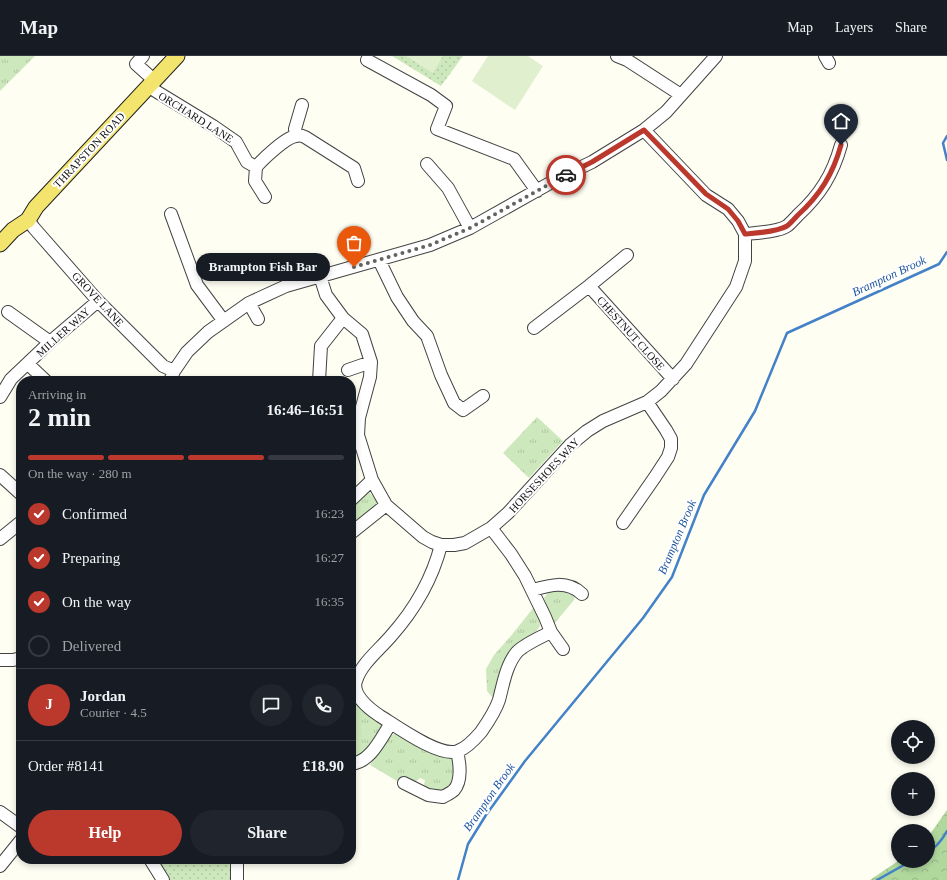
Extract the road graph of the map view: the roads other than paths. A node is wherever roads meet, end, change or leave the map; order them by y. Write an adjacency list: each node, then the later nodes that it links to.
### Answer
1 (143, 56): 6 (street, ORCHARD LANE)
2 (177, 56): 6 (main road, THRAPSTON ROAD)
3 (617, 56): 7 (street)
4 (716, 56): 7 (street)
5 (367, 60): 15 (street)
6 (152, 84): 13 (street, ORCHARD LANE); 18 (main road, THRAPSTON ROAD)
7 (681, 95): 9 (street)
8 (302, 105): 10 (street)
9 (644, 130): 15 (street); 20 (street, HORSESHOES WAY)
10 (296, 136): 13 (street); 14 (street)
11 (841, 145): 20 (street)
12 (427, 164): 19 (street)
13 (256, 167): 16 (street)
14 (358, 181)
15 (537, 191): 19 (street)
16 (265, 197)
17 (171, 214): 30 (street)
18 (28, 220): 21 (main road, THRAPSTON ROAD); 26 (street, GROVE LANE)
19 (470, 228): 23 (street)
20 (745, 234): 40 (street, HORSESHOES WAY)
21 (0, 244)
22 (627, 255): 25 (street, CHESTNUT CLOSE)
23 (379, 260): 24 (street); 41 (street)
24 (320, 276): 27 (street); 29 (street, HORSESHOES WAY)
25 (589, 286): 32 (street, CHESTNUT CLOSE); 40 (street, CHESTNUT CLOSE)
26 (98, 301): 33 (street, MILLER WAY); 38 (street, GROVE LANE)
27 (249, 302): 30 (street); 31 (street)
28 (8, 312): 33 (street)
29 (343, 318): 34 (street, HORSESHOES WAY); 39 (street)
30 (223, 320): 38 (street)
31 (258, 320)
32 (534, 328)
33 (50, 342): 35 (street, MILLER WAY)
34 (371, 362): 36 (street); 45 (street, HORSESHOES WAY)
35 (28, 364): 37 (street, MILLER WAY); 42 (street, MILLER WAY)
36 (348, 370)
37 (41, 376)
38 (172, 376)
39 (319, 376)
40 (673, 379): 43 (street, HORSESHOES WAY)
41 (483, 396)
42 (0, 397)
43 (646, 402): 49 (street); 51 (street, HORSESHOES WAY)
44 (0, 475): 46 (street)
45 (372, 480): 47 (street); 48 (street, HORSESHOES WAY)
46 (16, 489)
47 (356, 495)
48 (386, 505): 52 (street); 54 (street, HORSESHOES WAY)
49 (623, 523)
50 (16, 526): 53 (street)
51 (491, 528): 54 (street, HORSESHOES WAY); 55 (street)
52 (356, 529)
53 (0, 539)
54 (440, 544): 61 (street)
55 (533, 590): 56 (street); 57 (street)
56 (582, 594)
57 (551, 632): 58 (street); 64 (street)
58 (564, 648)
59 (16, 659): 60 (street)
60 (0, 660)
61 (356, 680)
62 (356, 690): 63 (street)
63 (391, 723): 64 (street); 65 (street)
64 (457, 752): 66 (street)
65 (356, 763)
66 (404, 783)
67 (0, 812): 68 (street)
68 (16, 823)
69 (16, 846): 72 (street)
70 (153, 864): 73 (street)
71 (237, 864): 74 (street)
72 (0, 866)
73 (163, 880)
74 (237, 880)

